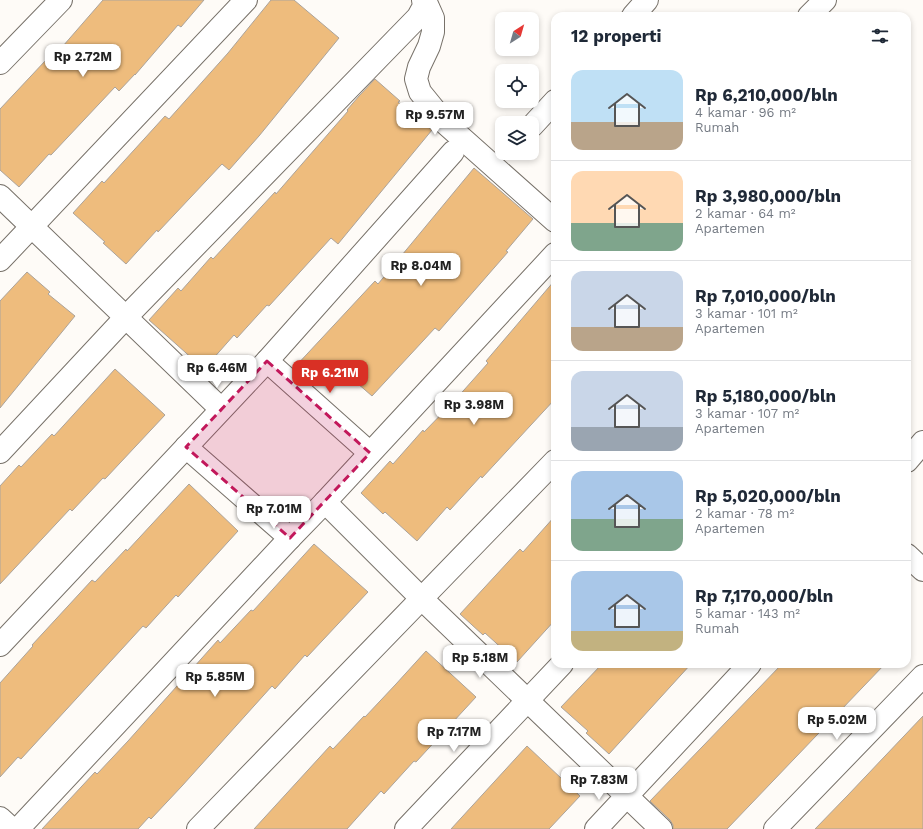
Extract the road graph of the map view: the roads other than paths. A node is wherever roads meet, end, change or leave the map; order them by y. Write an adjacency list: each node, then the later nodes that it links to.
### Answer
1 (61, 0): 8 (street)
2 (246, 0): 16 (street)
3 (424, 0): 12 (street); 19 (street)
4 (647, 0): 6 (street)
5 (825, 0): 7 (street)
6 (636, 12)
7 (813, 12)
8 (0, 63)
9 (551, 105): 10 (street)
10 (539, 118)
11 (453, 152): 20 (street)
12 (495, 156)
13 (501, 160): 15 (street)
14 (0, 196): 16 (street)
15 (551, 216)
16 (32, 226): 18 (street); 19 (street)
17 (551, 258): 25 (street)
18 (0, 260)
19 (126, 317): 21 (street); 24 (street)
20 (267, 361): 21 (street); 25 (street)
21 (221, 409): 23 (street)
22 (923, 442): 26 (street)
23 (186, 446): 29 (street); 33 (street)
24 (0, 452)
25 (370, 453): 28 (street)
26 (911, 456)
27 (551, 465): 32 (street)
28 (325, 502): 29 (street); 32 (street)
29 (290, 538): 41 (street)
30 (911, 559): 31 (street)
31 (923, 570)
32 (422, 599): 37 (street); 42 (street)
33 (3, 636)
34 (558, 668): 37 (street)
35 (746, 668): 38 (street)
36 (923, 676): 46 (street)
37 (528, 701): 38 (street); 43 (street)
38 (627, 796): 44 (street); 45 (street)
39 (0, 818): 40 (street)
40 (12, 829)
41 (18, 829)
42 (198, 829)
43 (406, 829)
44 (596, 829)
45 (661, 829)
46 (775, 829)

